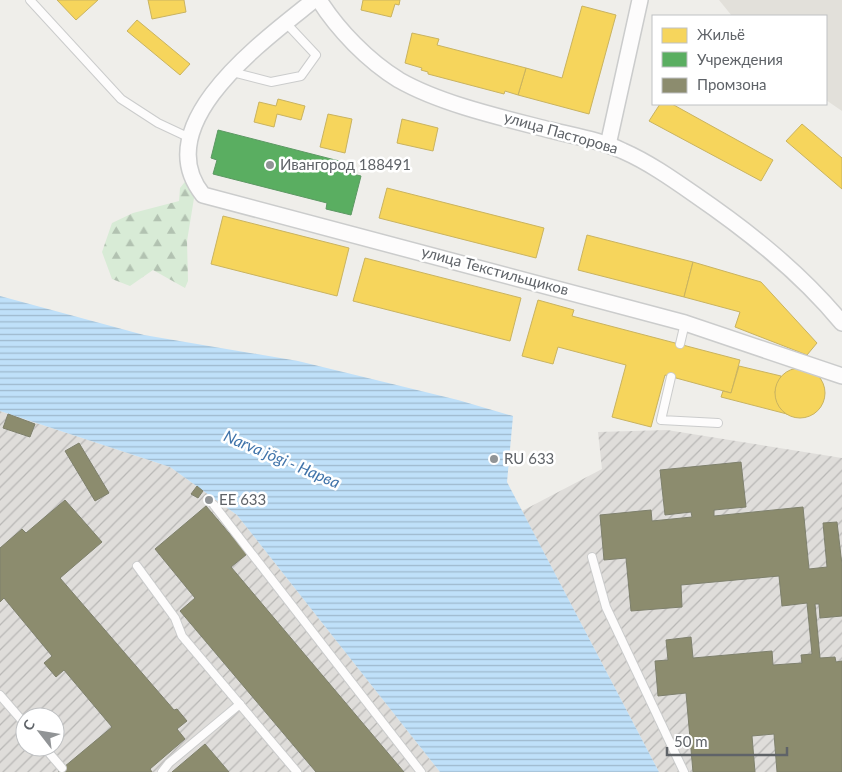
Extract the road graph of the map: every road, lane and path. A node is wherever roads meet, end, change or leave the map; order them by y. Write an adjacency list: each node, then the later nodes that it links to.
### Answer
1 (30, 0): 7 (lane)
2 (314, 0): 5 (street)
3 (319, 0): 8 (street, улица Пасторова)
4 (640, 0): 8 (street)
5 (286, 23): 6 (street); 6 (lane)
6 (230, 72): 7 (street)
7 (190, 138): 10 (street, улица Текстильщиков)
8 (608, 145): 9 (street, улица Пасторова)
9 (842, 322)
10 (685, 323): 11 (lane); 12 (street, улица Текстильщиков)
11 (680, 344)
12 (842, 376)
13 (671, 377): 14 (lane)
14 (718, 423)
15 (214, 505): 25 (lane)
16 (592, 557): 26 (lane)
17 (136, 566): 19 (lane)
18 (0, 695): 20 (lane)
19 (240, 704): 23 (lane); 24 (lane)
20 (15, 712)
21 (53, 757): 22 (lane)
22 (62, 768)
23 (162, 772)
24 (297, 772)
25 (421, 772)
26 (684, 772)

